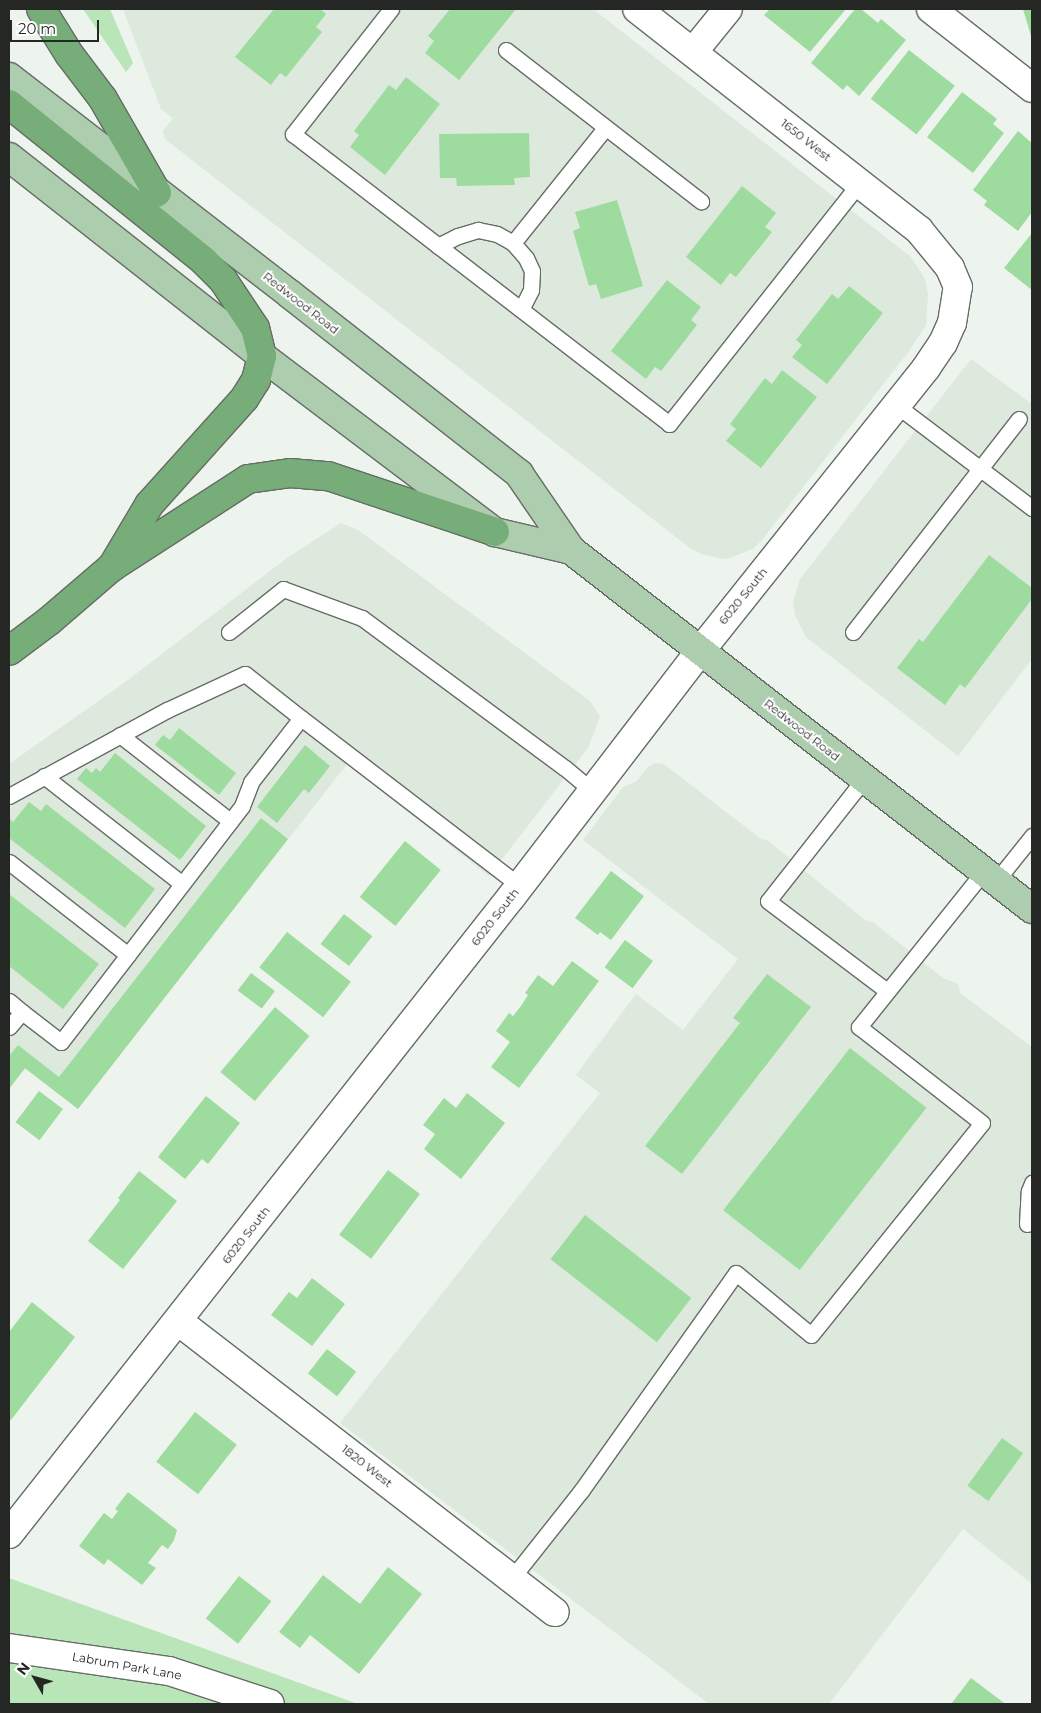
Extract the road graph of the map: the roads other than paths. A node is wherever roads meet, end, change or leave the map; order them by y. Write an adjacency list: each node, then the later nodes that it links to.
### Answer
1 (41, 9): 14 (highway)
2 (391, 9): 17 (lane)
3 (637, 9): 7 (street, 1650 West)
4 (728, 9): 7 (street)
5 (931, 9): 9 (street)
6 (506, 50): 11 (lane)
7 (693, 52): 13 (street, 1650 West)
8 (9, 77): 14 (main road, Redwood Road)
9 (1032, 88)
10 (9, 104): 20 (highway)
11 (605, 128): 15 (lane); 16 (lane)
12 (9, 157): 20 (main road, Redwood Road)
13 (860, 182): 18 (street, 1650 West); 19 (lane)
14 (157, 193): 26 (main road, Redwood Road)
15 (701, 201)
16 (513, 242): 17 (lane); 19 (lane)
17 (438, 246): 19 (lane)
18 (958, 287): 21 (street, 6020 South)
19 (521, 310)
20 (262, 356): 25 (main road, Redwood Road); 27 (highway)
21 (896, 405): 23 (lane); 30 (street, 6020 South)
22 (1019, 419): 23 (lane)
23 (981, 468): 24 (lane); 29 (lane)
24 (1032, 508)
25 (495, 532): 26 (main road, Redwood Road); 27 (highway)
26 (572, 550): 30 (main road, Redwood Road)
27 (112, 567): 31 (highway)
28 (229, 632): 36 (lane)
29 (853, 632)
30 (701, 650): 35 (main road, Redwood Road); 36 (street, 6020 South)
31 (9, 651)
32 (301, 718): 33 (lane); 38 (lane); 43 (lane)
33 (120, 735): 34 (lane); 38 (lane)
34 (44, 776): 37 (lane); 42 (lane)
35 (864, 779): 41 (main road, Redwood Road); 46 (lane)
36 (592, 791): 43 (street, 6020 South)
37 (9, 796)
38 (230, 821): 42 (lane)
39 (1032, 836): 41 (lane)
40 (9, 862): 45 (lane)
41 (990, 876): 44 (main road, Redwood Road); 46 (lane)
42 (182, 884): 45 (lane)
43 (520, 886): 52 (street, 6020 South)
44 (1032, 909)
45 (128, 955): 48 (lane)
46 (887, 991): 54 (lane)
47 (9, 1001): 48 (lane)
48 (22, 1012): 49 (lane)
49 (9, 1027)
50 (1032, 1183): 51 (lane)
51 (1027, 1224)
52 (178, 1321): 53 (street, 6020 South); 54 (street, 1820 West)
53 (9, 1534)
54 (512, 1578): 55 (street, 1820 West)
55 (555, 1612)
56 (9, 1648): 57 (street, Labrum Park Lane)
57 (270, 1704)

